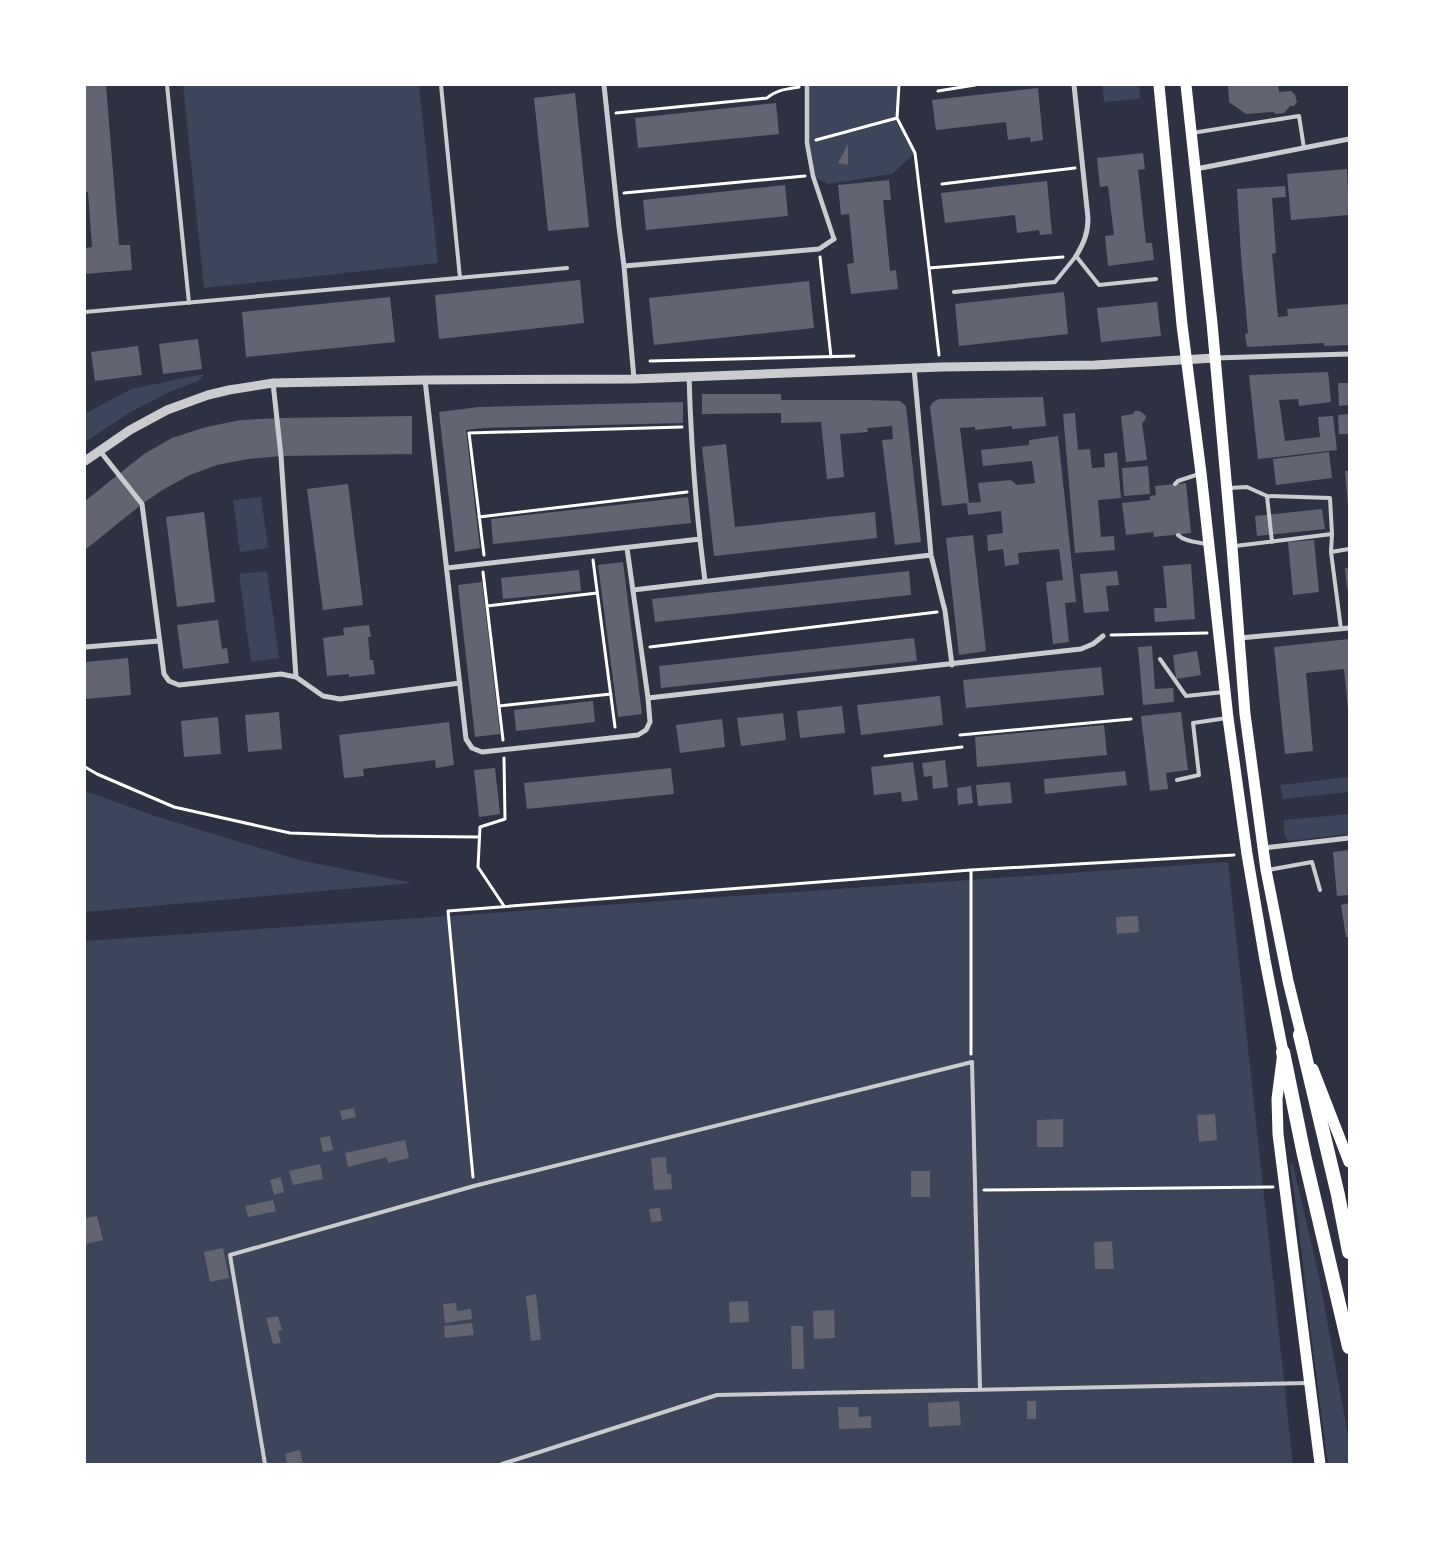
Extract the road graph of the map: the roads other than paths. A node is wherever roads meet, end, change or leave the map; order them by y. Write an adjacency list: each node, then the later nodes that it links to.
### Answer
1 (167, 85): 19 (lane)
2 (441, 85): 16 (lane)
3 (604, 85): 14 (street)
4 (1074, 85): 13 (street)
5 (1159, 85): 23 (main road)
6 (1186, 85): 8 (main road)
7 (807, 86): 12 (street)
8 (1192, 133): 10 (lane); 11 (main road)
9 (1349, 139): 10 (street)
10 (1304, 148): 11 (street)
11 (1196, 169): 22 (main road)
12 (834, 239): 14 (street)
13 (1076, 256): 17 (lane); 18 (lane)
14 (624, 266): 26 (street)
15 (566, 268): 16 (lane)
16 (460, 278): 19 (lane)
17 (1156, 279)
18 (954, 292)
19 (190, 303): 20 (lane)
20 (85, 312)
21 (1349, 354): 22 (street)
22 (1215, 358): 23 (street); 33 (main road)
23 (1187, 360): 24 (street); 31 (main road)
24 (914, 368): 25 (street); 44 (street)
25 (689, 376): 26 (street); 37 (street)
26 (634, 379): 27 (street)
27 (425, 380): 28 (street); 45 (street)
28 (273, 383): 29 (street); 56 (street)
29 (100, 451): 30 (street); 52 (street)
30 (85, 461)
31 (1201, 473): 32 (lane); 39 (main road)
32 (1175, 484)
33 (1227, 489): 34 (lane); 40 (main road)
34 (1267, 496): 35 (lane); 38 (lane)
35 (1332, 534): 38 (lane); 43 (lane)
36 (1178, 535): 39 (lane)
37 (700, 539): 41 (street); 46 (street)
38 (1272, 542): 40 (lane)
39 (1208, 544): 58 (main road)
40 (1232, 547): 51 (main road)
41 (627, 548): 45 (street); 47 (street)
42 (1349, 549): 43 (lane)
43 (1332, 552): 49 (lane)
44 (931, 555): 46 (street); 55 (street)
45 (447, 568): 57 (street)
46 (705, 581): 47 (street)
47 (633, 590): 59 (street)
48 (1349, 628): 49 (street)
49 (1341, 629): 51 (street)
50 (1103, 636): 55 (street)
51 (1239, 638): 63 (main road)
52 (160, 641): 53 (street); 56 (street)
53 (85, 647)
54 (1160, 659): 58 (lane)
55 (952, 665): 59 (street)
56 (296, 677): 57 (street)
57 (460, 683): 59 (street)
58 (1225, 692): 60 (main road)
59 (648, 698)
60 (1228, 718): 61 (lane); 67 (main road)
61 (1177, 780)
62 (1349, 838): 63 (street)
63 (1262, 848): 64 (main road)
64 (1266, 870): 65 (lane); 66 (main road)
65 (1320, 890)
66 (1300, 1035): 68 (main road); 69 (highway)
67 (1283, 1052): 70 (highway); 71 (main road)
68 (1349, 1162)
69 (1348, 1247)
70 (1349, 1346)
71 (1309, 1383): 72 (lane); 75 (main road)
72 (980, 1389): 73 (lane); 74 (lane)
73 (265, 1464)
74 (502, 1464)
75 (1320, 1464)

